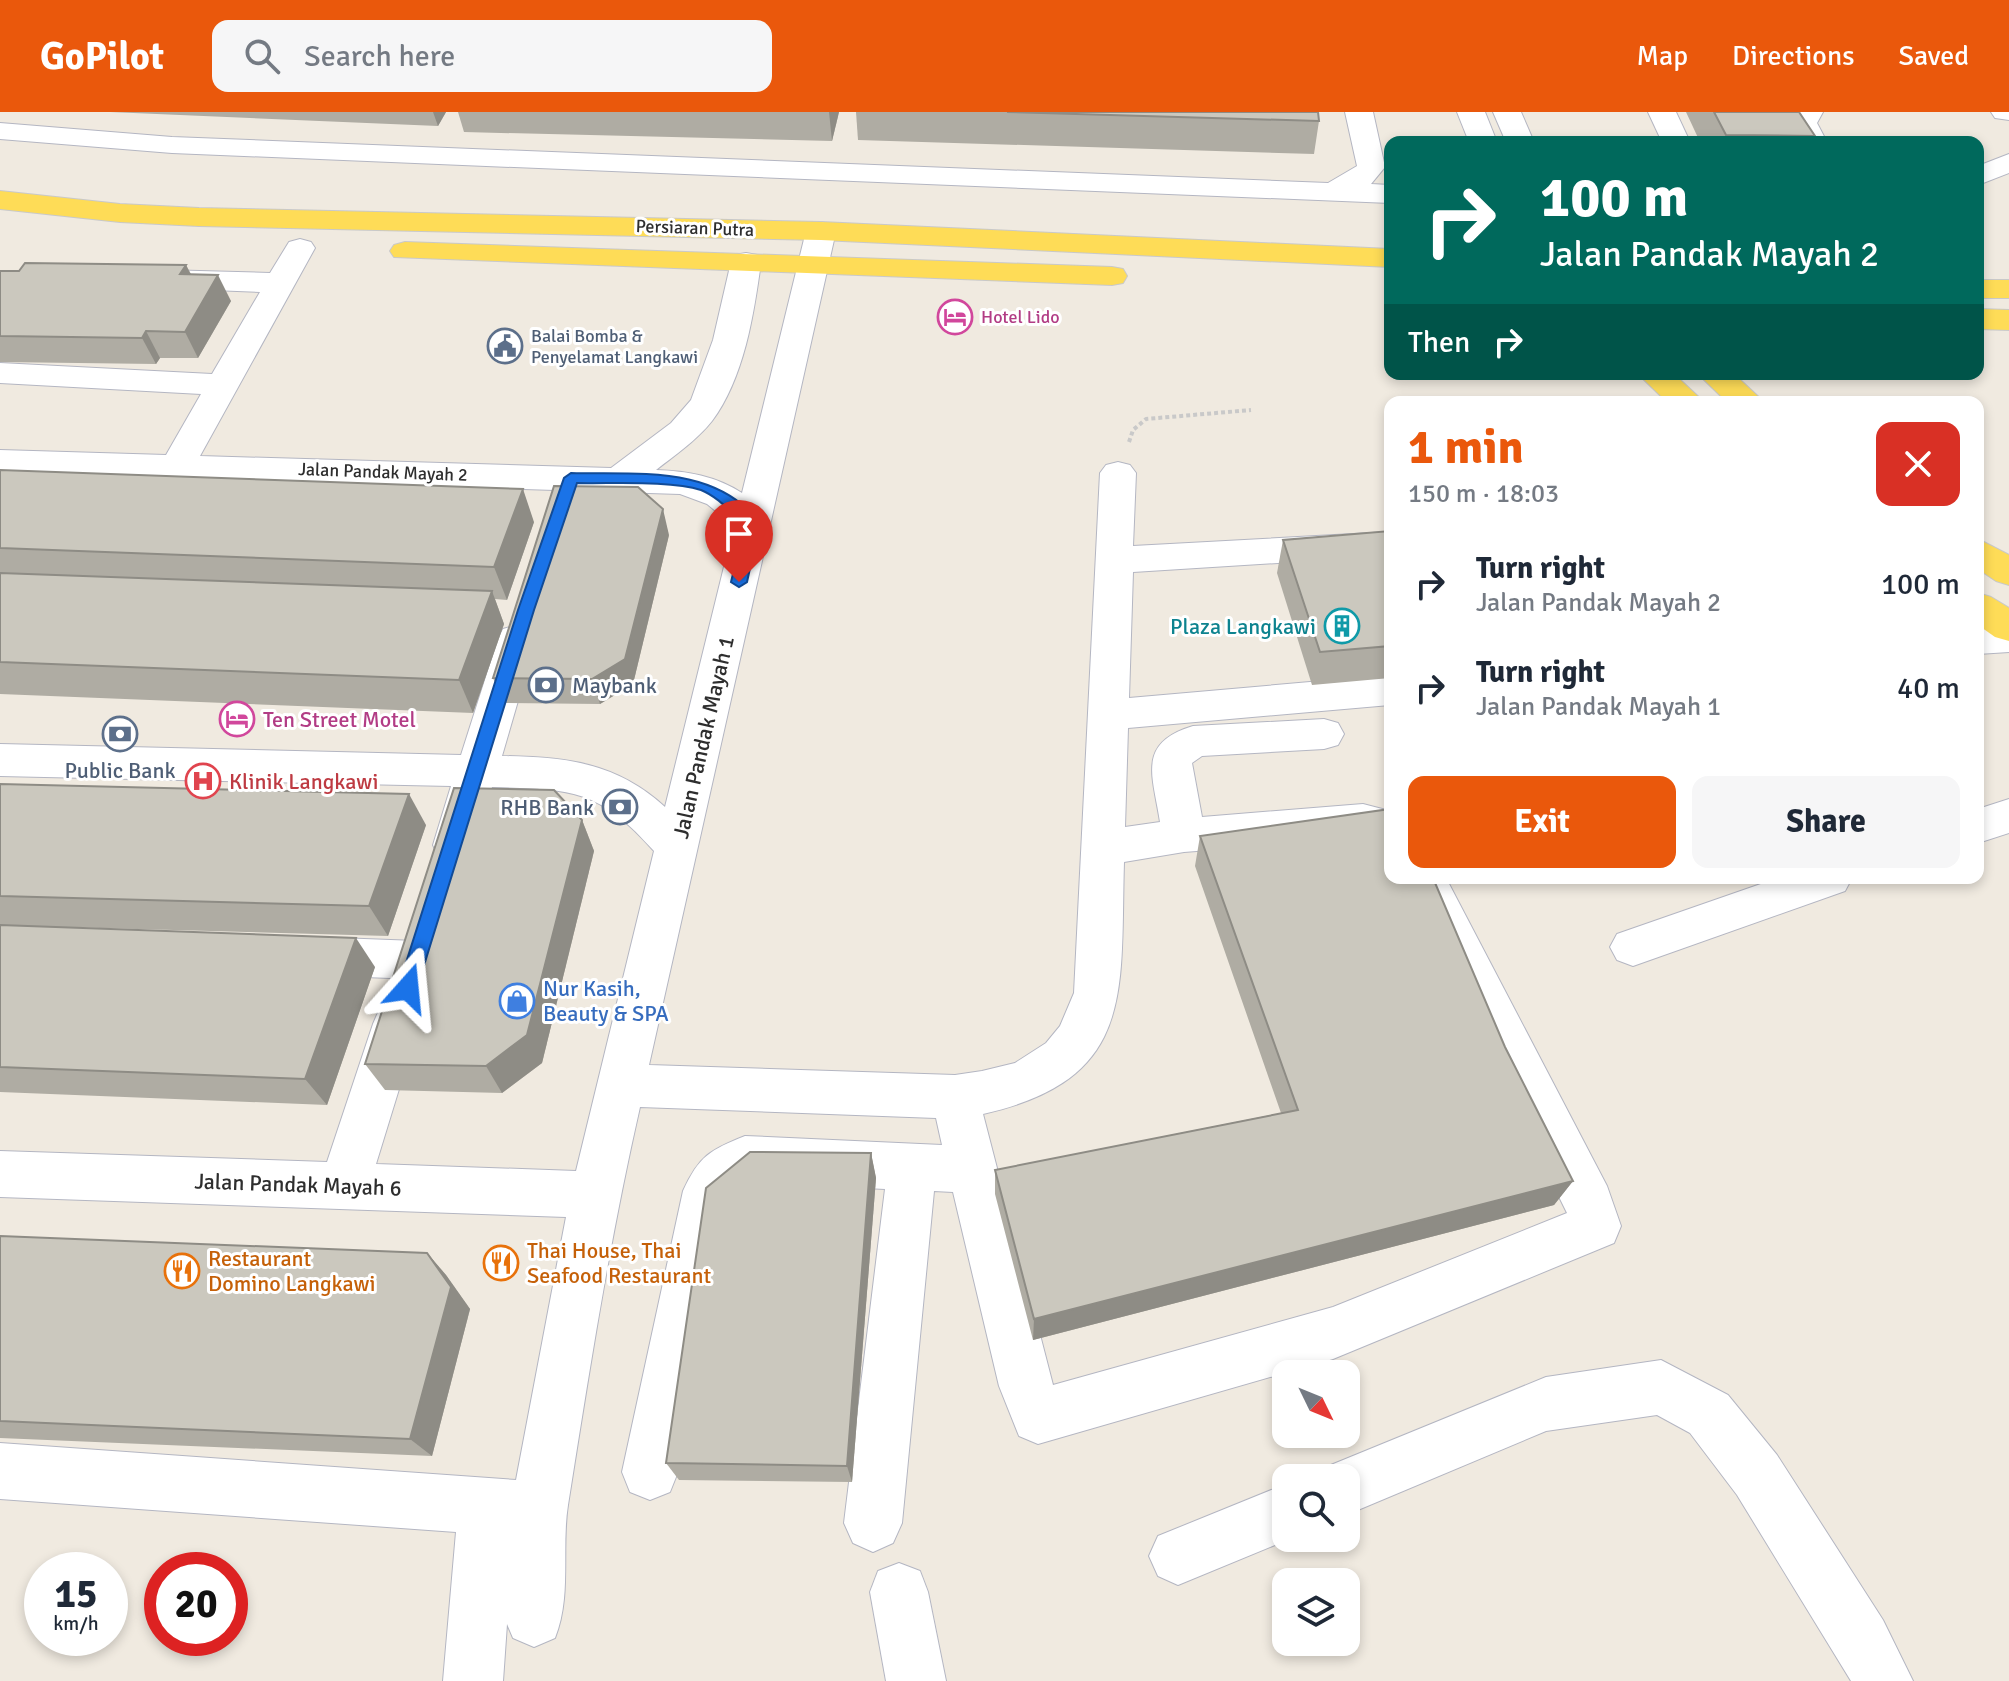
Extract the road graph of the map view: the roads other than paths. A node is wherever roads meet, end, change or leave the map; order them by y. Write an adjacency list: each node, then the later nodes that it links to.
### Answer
1 (1471, 112): 7 (street)
2 (1507, 112): 8 (street)
3 (1662, 112): 9 (street)
4 (1809, 112): 10 (street)
5 (1360, 113): 13 (street)
6 (0, 131): 13 (street)
7 (1481, 136)
8 (1517, 136)
9 (1673, 136)
10 (1810, 136)
11 (2009, 163): 12 (street)
12 (1984, 173)
13 (1332, 191): 14 (street)
14 (1384, 194)
15 (0, 200): 16 (main road, Persiaran Putra)
16 (569, 224): 19 (main road, Persiaran Putra); 21 (main road)
17 (86, 238): 18 (main road)
18 (316, 248): 26 (street)
19 (817, 248): 22 (main road, Persiaran Putra); 23 (main road, Persiaran Putra); 24 (main road, Persiaran Putra); 41 (street, Jalan Pandak Mayah 1)
20 (380, 250): 21 (main road, Persiaran Putra)
21 (555, 256): 23 (main road, Persiaran Putra)
22 (1384, 257)
23 (746, 262): 39 (street)
24 (1148, 277)
25 (140, 278): 26 (street)
26 (279, 283): 32 (street)
27 (1984, 319): 28 (main road)
28 (2009, 320)
29 (0, 373): 32 (street)
30 (1661, 380): 34 (main road)
31 (1723, 380): 33 (main road)
32 (223, 385): 36 (street)
33 (1742, 392)
34 (1680, 396)
35 (0, 461): 36 (street, Jalan Pandak Mayah 2)
36 (177, 466): 38 (street, Jalan Pandak Mayah 2)
37 (1118, 473): 44 (street)
38 (571, 478): 39 (street, Jalan Pandak Mayah 2); 40 (street)
39 (619, 480): 41 (street, Jalan Pandak Mayah 2)
40 (556, 522)
41 (752, 523): 60 (street, Jalan Pandak Mayah 1)
42 (1384, 544): 44 (street)
43 (1984, 556): 45 (main road)
44 (1115, 560): 52 (street)
45 (2009, 572)
46 (517, 605): 55 (street)
47 (1984, 610): 48 (main road)
48 (2009, 627)
49 (2009, 638): 50 (street)
50 (1984, 640)
51 (1384, 691): 52 (street)
52 (1108, 715): 61 (street)
53 (1324, 734): 59 (street)
54 (0, 760): 55 (street)
55 (477, 771): 60 (street); 66 (street)
56 (2009, 816): 57 (street)
57 (1984, 824)
58 (1384, 826): 59 (street)
59 (1184, 835): 61 (street)
60 (677, 848): 67 (street, Jalan Pandak Mayah 1)
61 (1104, 848): 68 (street)
62 (1427, 884): 70 (street)
63 (1813, 884): 64 (street)
64 (1633, 947)
65 (278, 955): 66 (street)
66 (417, 960): 72 (street)
67 (621, 1085): 68 (street); 73 (street, Jalan Pandak Mayah 1)
68 (955, 1097): 70 (street)
69 (912, 1167): 70 (street); 75 (street); 79 (street)
70 (975, 1170)
71 (0, 1174): 72 (street, Jalan Pandak Mayah 6)
72 (344, 1186): 73 (street, Jalan Pandak Mayah 6)
73 (595, 1195): 77 (street, Jalan Pandak Mayah 1)
74 (0, 1471): 77 (street)
75 (650, 1472)
76 (1360, 1481): 85 (street)
77 (513, 1508): 82 (street); 83 (street)
78 (1272, 1518): 80 (street)
79 (873, 1523)
80 (1178, 1556)
81 (899, 1592): 84 (street)
82 (534, 1617)
83 (473, 1681)
84 (916, 1681)
85 (1883, 1681)

